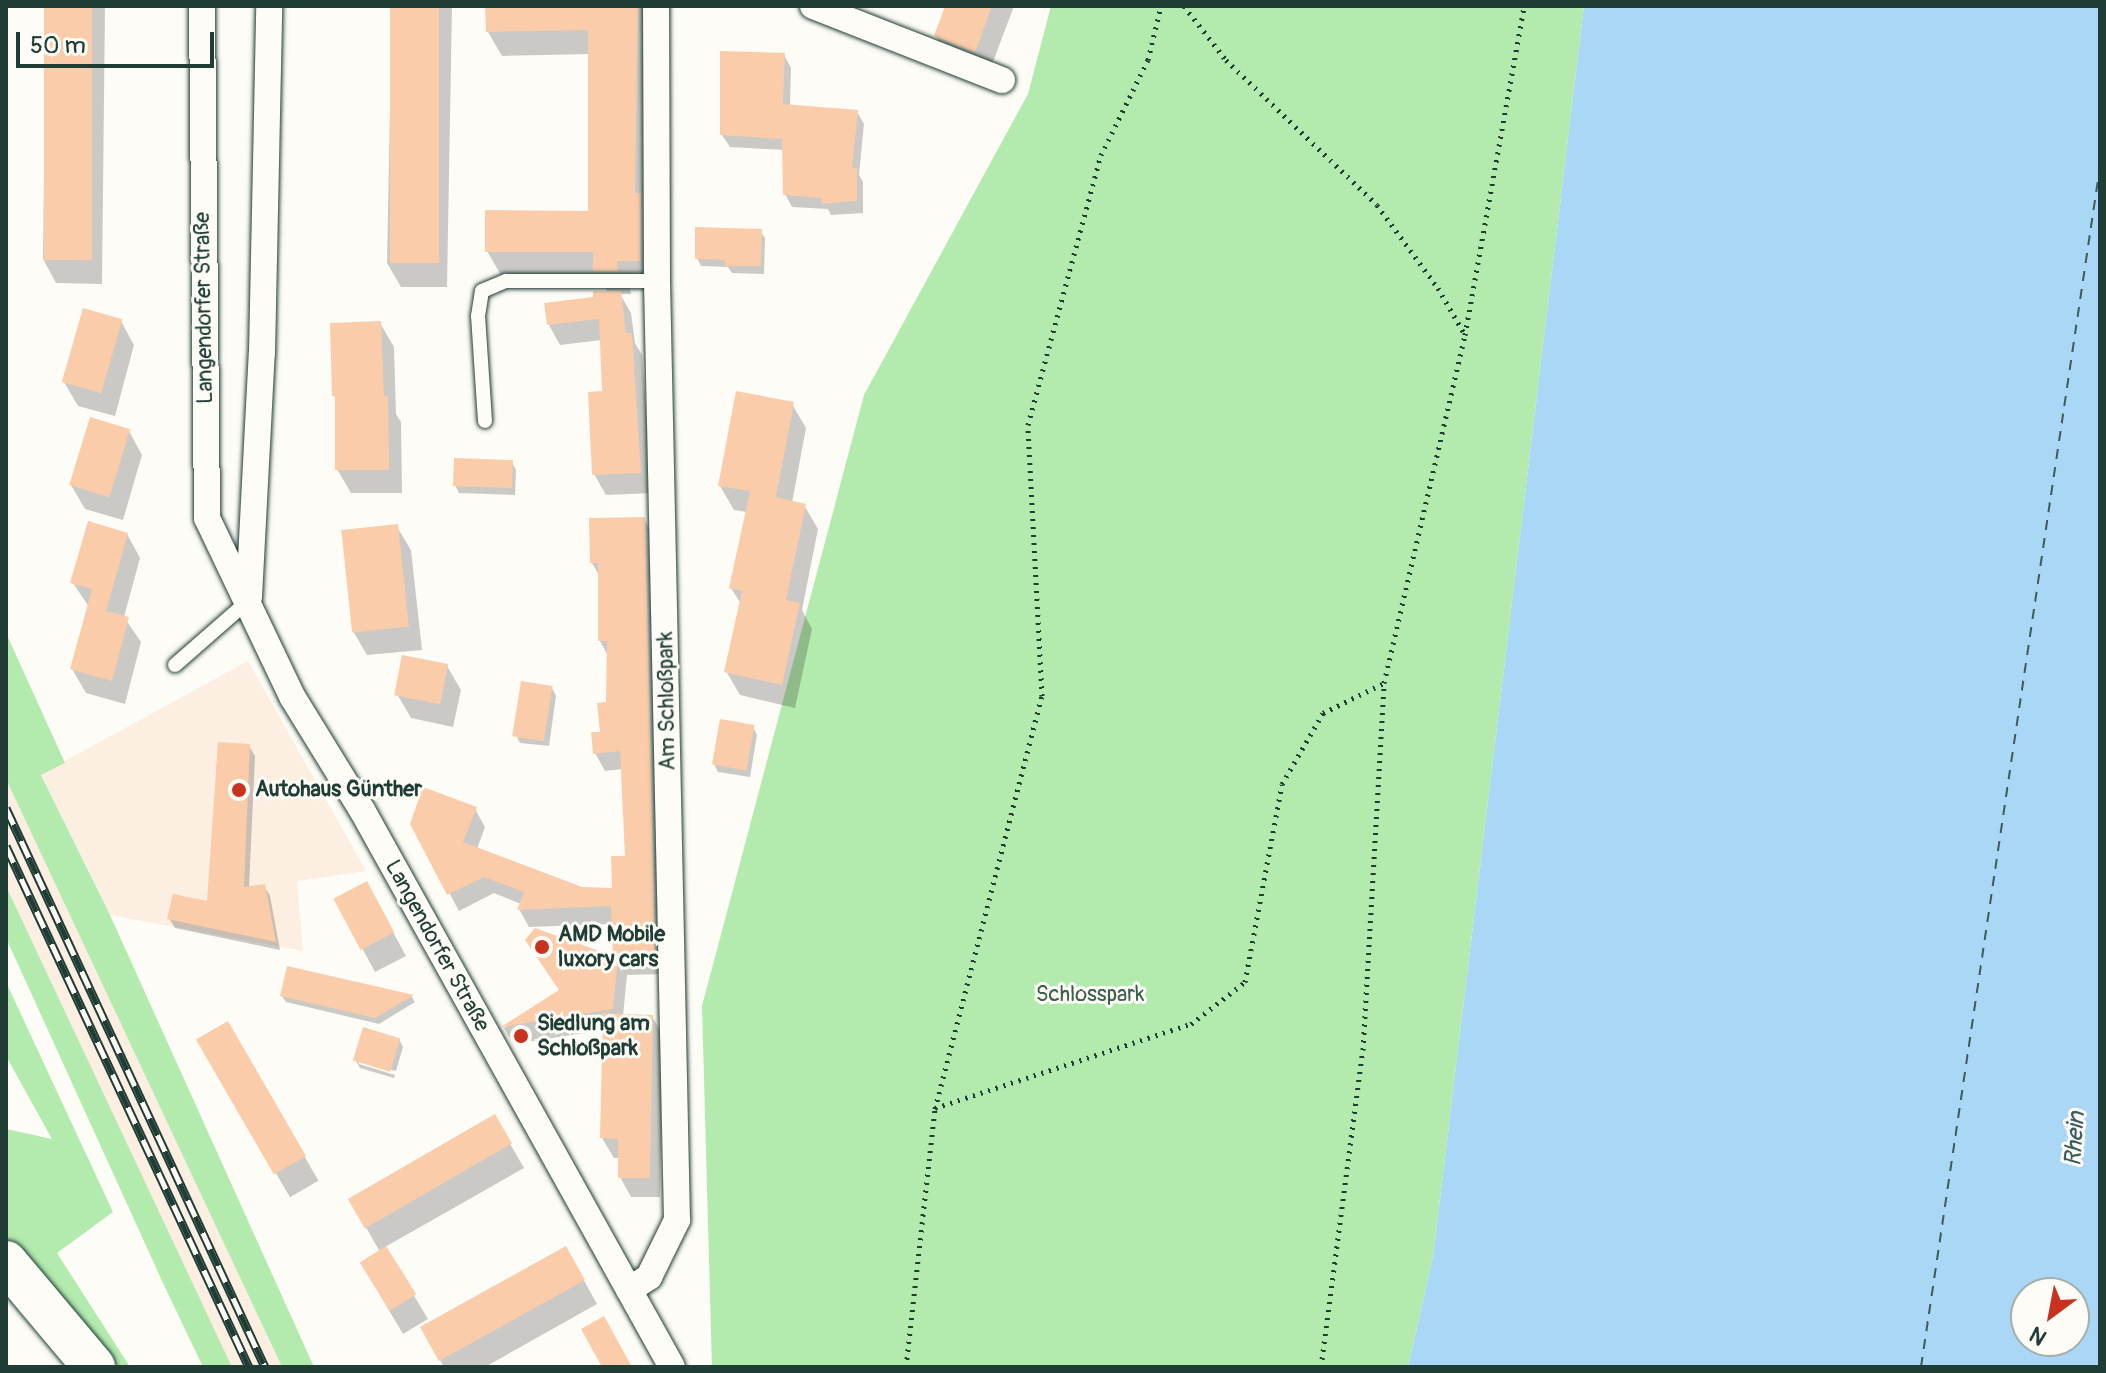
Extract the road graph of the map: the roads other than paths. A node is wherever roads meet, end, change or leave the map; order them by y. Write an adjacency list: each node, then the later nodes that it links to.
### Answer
1 (202, 6): 8 (street, Langendorfer Straße)
2 (269, 6): 8 (street, Langendorfer Straße)
3 (656, 6): 6 (street, Am Schloßpark)
4 (813, 6): 5 (street)
5 (1002, 80)
6 (657, 281): 7 (lane); 11 (street, Am Schloßpark)
7 (485, 421)
8 (248, 601): 9 (lane); 11 (street, Langendorfer Straße)
9 (175, 665)
10 (6, 1262): 12 (main road)
11 (629, 1290): 13 (street)
12 (94, 1367)
13 (672, 1367)

